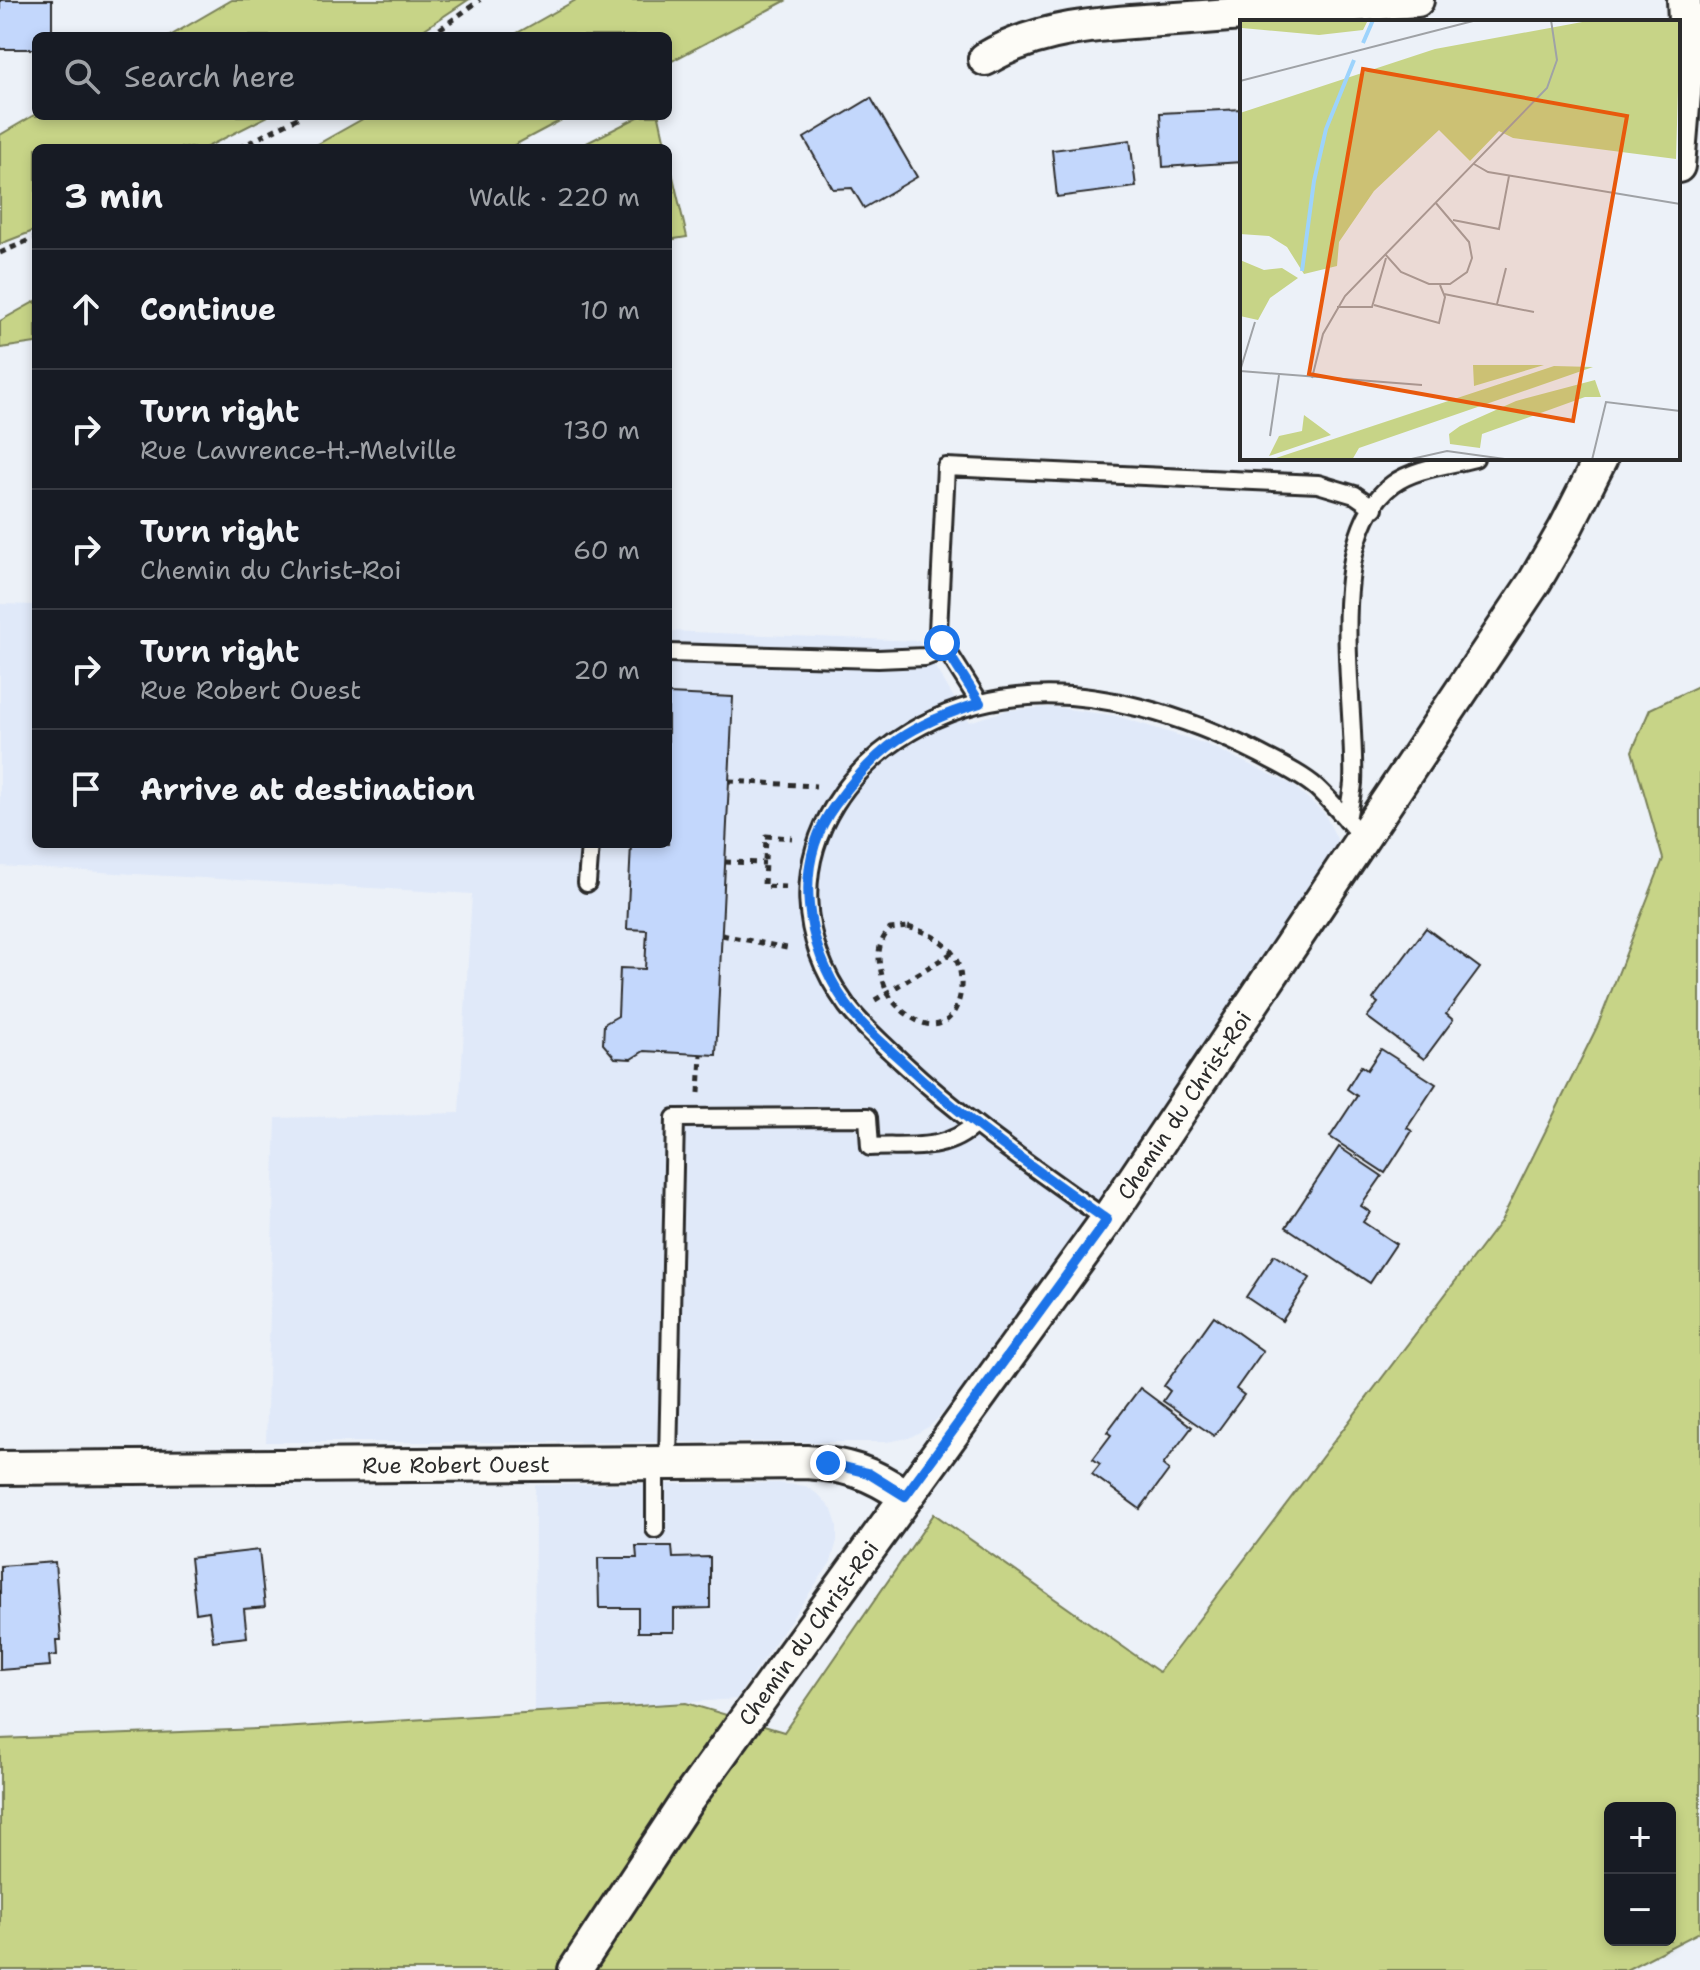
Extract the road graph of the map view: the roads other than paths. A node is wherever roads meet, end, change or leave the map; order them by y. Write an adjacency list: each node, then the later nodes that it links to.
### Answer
1 (1417, 0): 3 (street)
2 (1684, 0): 4 (street)
3 (985, 59)
4 (1680, 142)
5 (1468, 460): 7 (lane)
6 (1600, 460): 11 (street, Chemin du Christ-Roi)
7 (1374, 508): 8 (lane); 11 (lane)
8 (946, 649): 9 (lane); 10 (lane)
9 (672, 653)
10 (980, 703): 11 (lane); 14 (lane)
11 (1354, 828): 15 (street, Chemin du Christ-Roi)
12 (590, 848): 13 (lane)
13 (587, 883)
14 (975, 1124): 15 (lane); 16 (lane)
15 (1107, 1220): 18 (street, Chemin du Christ-Roi)
16 (662, 1462): 17 (street, Rue Robert Ouest); 18 (street, Rue Robert Ouest); 19 (lane)
17 (0, 1468)
18 (905, 1496): 20 (street, Chemin du Christ-Roi)
19 (655, 1529)
20 (575, 1970)

